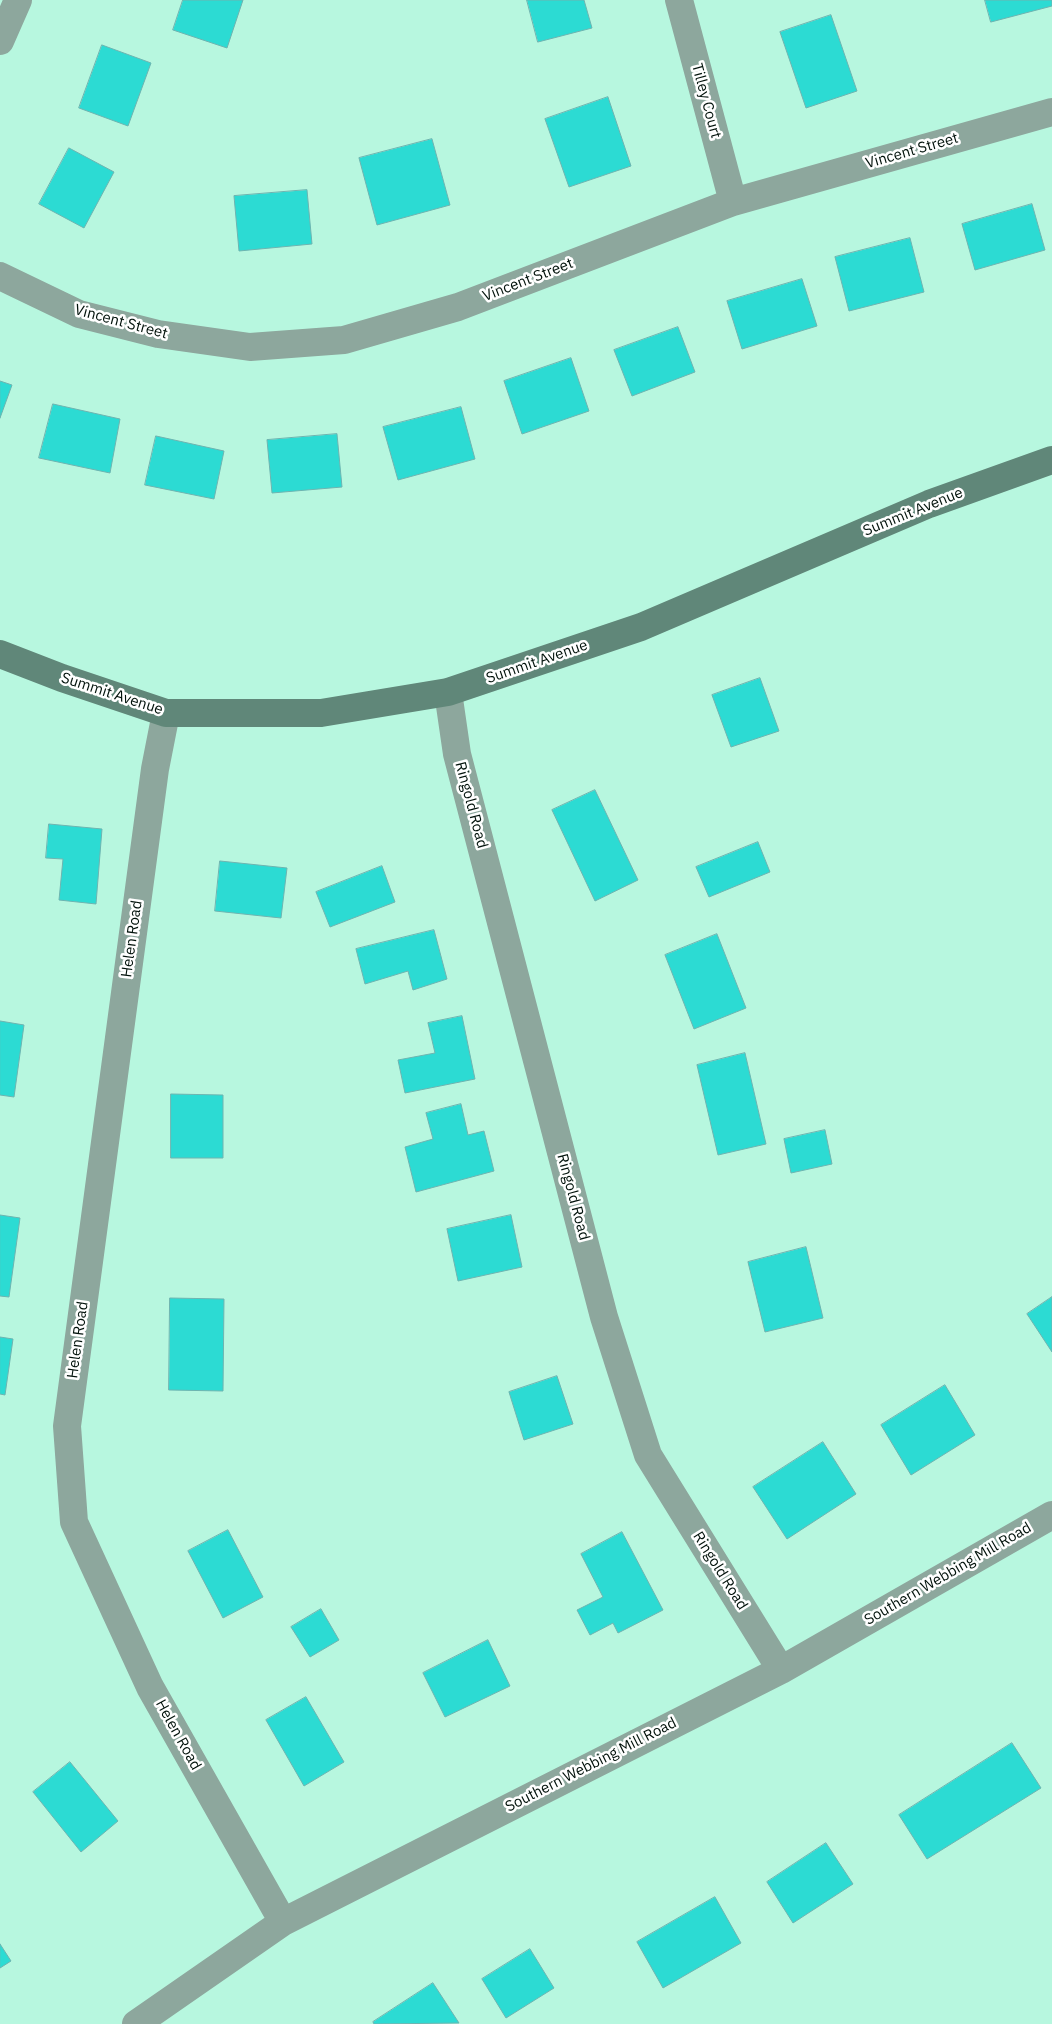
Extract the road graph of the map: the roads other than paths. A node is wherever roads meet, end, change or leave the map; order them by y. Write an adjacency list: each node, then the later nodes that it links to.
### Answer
1 (18, 0): 3 (street)
2 (679, 0): 5 (street, Tilley Court)
3 (0, 41)
4 (1052, 112): 5 (street, Vincent Street)
5 (733, 202): 6 (street, Vincent Street)
6 (0, 276)
7 (1052, 460): 9 (main road, Summit Avenue)
8 (0, 654): 10 (main road, Summit Avenue)
9 (448, 692): 10 (main road, Summit Avenue); 12 (street, Ringold Road)
10 (166, 713): 13 (street, Helen Road)
11 (1052, 1515): 12 (street, Southern Webbing Mill Road)
12 (781, 1670): 13 (street, Southern Webbing Mill Road)
13 (283, 1922): 14 (street, Southern Webbing Mill Road)
14 (136, 2024)

